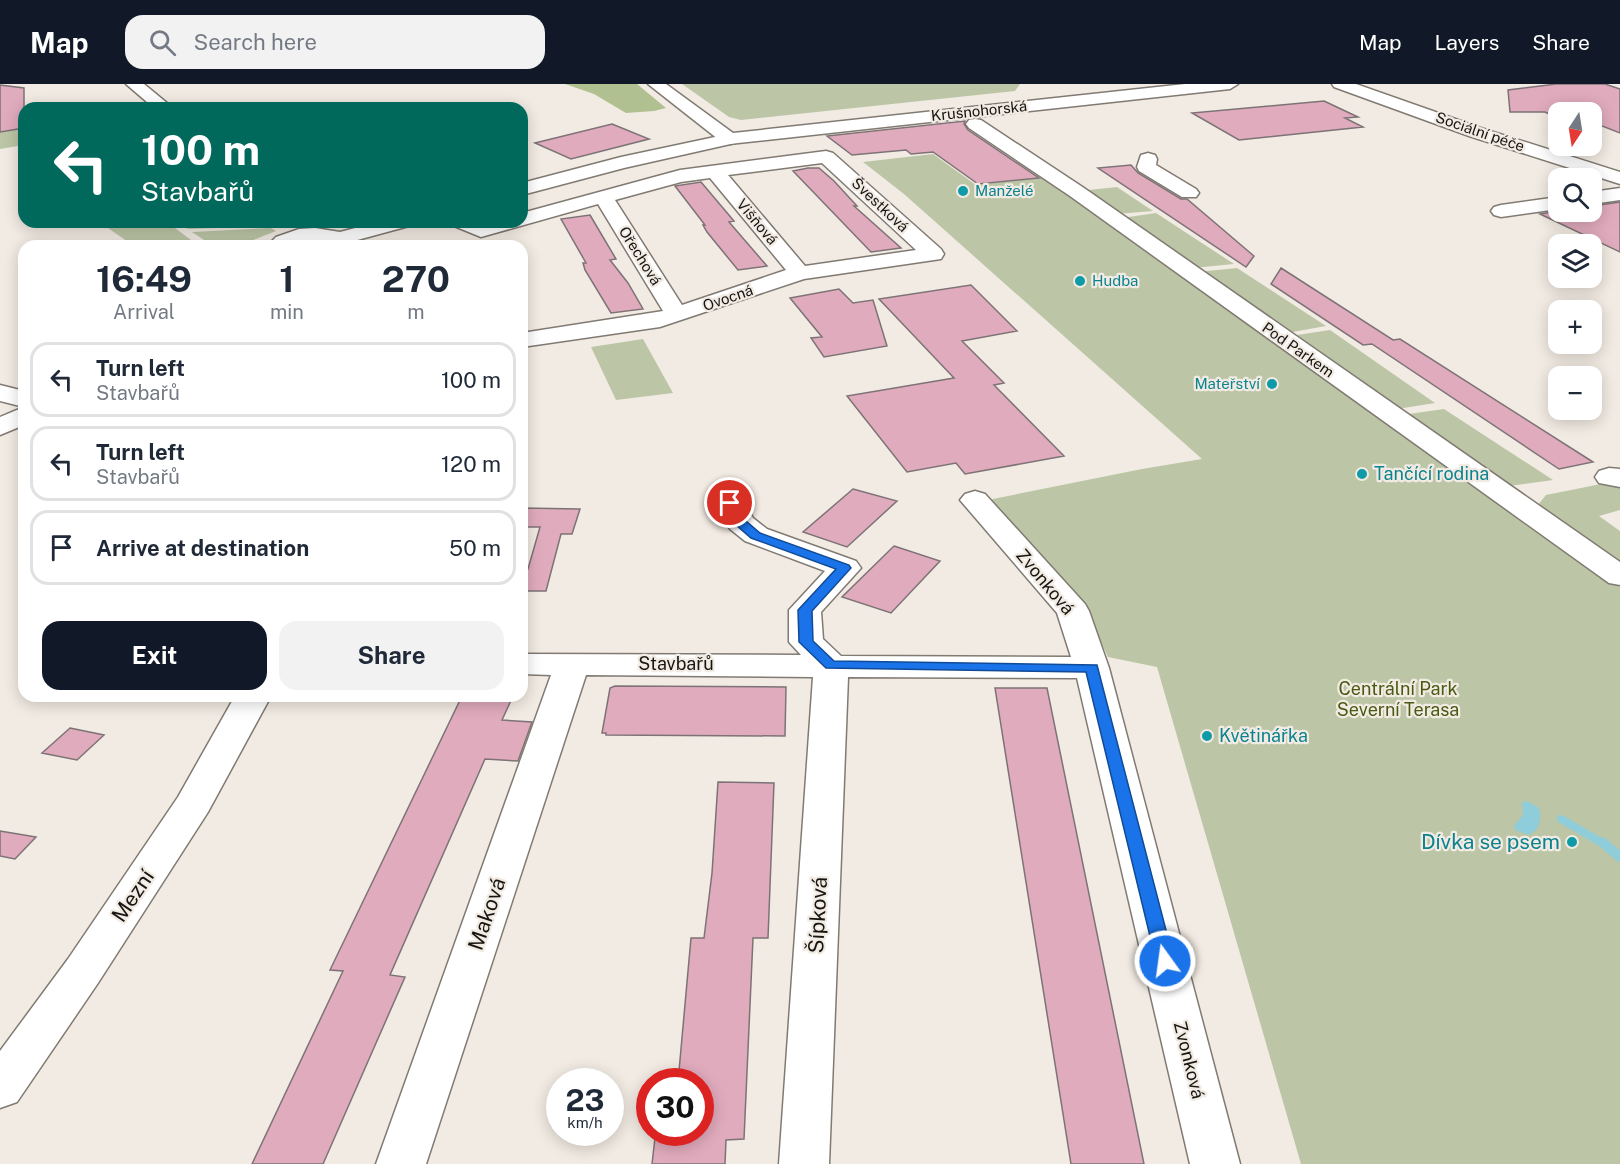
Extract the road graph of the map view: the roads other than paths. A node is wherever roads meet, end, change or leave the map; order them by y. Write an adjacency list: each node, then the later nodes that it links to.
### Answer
1 (134, 84): 7 (street)
2 (656, 84): 9 (street)
3 (1163, 84): 9 (street, Krušnohorská)
4 (1230, 84): 9 (street, Krušnohorská)
5 (1340, 84): 13 (street, Sociální péče)
6 (1364, 84): 11 (street, Sociální péče)
7 (156, 102)
8 (975, 124): 40 (street, Pod Parkem)
9 (729, 139): 14 (street, Krušnohorská)
10 (1148, 159): 15 (street)
11 (1620, 169)
12 (715, 172): 17 (street); 30 (street, Švestková); 31 (street, Višňová)
13 (1620, 178)
14 (528, 188)
15 (1189, 194)
16 (1620, 194): 18 (street)
17 (603, 196): 21 (street); 32 (street, Ořechová)
18 (1602, 197)
19 (1548, 204): 20 (street)
20 (1501, 211)
21 (528, 217)
22 (300, 228): 27 (street); 28 (street)
23 (383, 228): 29 (street)
24 (470, 228): 26 (street)
25 (502, 228): 26 (street)
26 (484, 238)
27 (285, 240)
28 (335, 240)
29 (345, 240)
30 (933, 254): 31 (street, Ovocná)
31 (800, 273): 32 (street, Ovocná)
32 (677, 315): 33 (street, Ovocná)
33 (528, 339)
34 (0, 393): 35 (street)
35 (18, 398)
36 (18, 418): 37 (street)
37 (0, 428)
38 (975, 500): 44 (street, Zvonková)
39 (730, 503): 43 (street)
40 (1620, 576)
41 (528, 664): 42 (street, Stavbařů)
42 (572, 664): 43 (street, Stavbařů); 47 (street, Maková)
43 (831, 665): 44 (street, Stavbařů); 48 (street, Šípková)
44 (1092, 668): 49 (street, Zvonková)
45 (250, 702): 46 (street, Mezní)
46 (0, 1088)
47 (401, 1164)
48 (804, 1164)
49 (1215, 1164)

